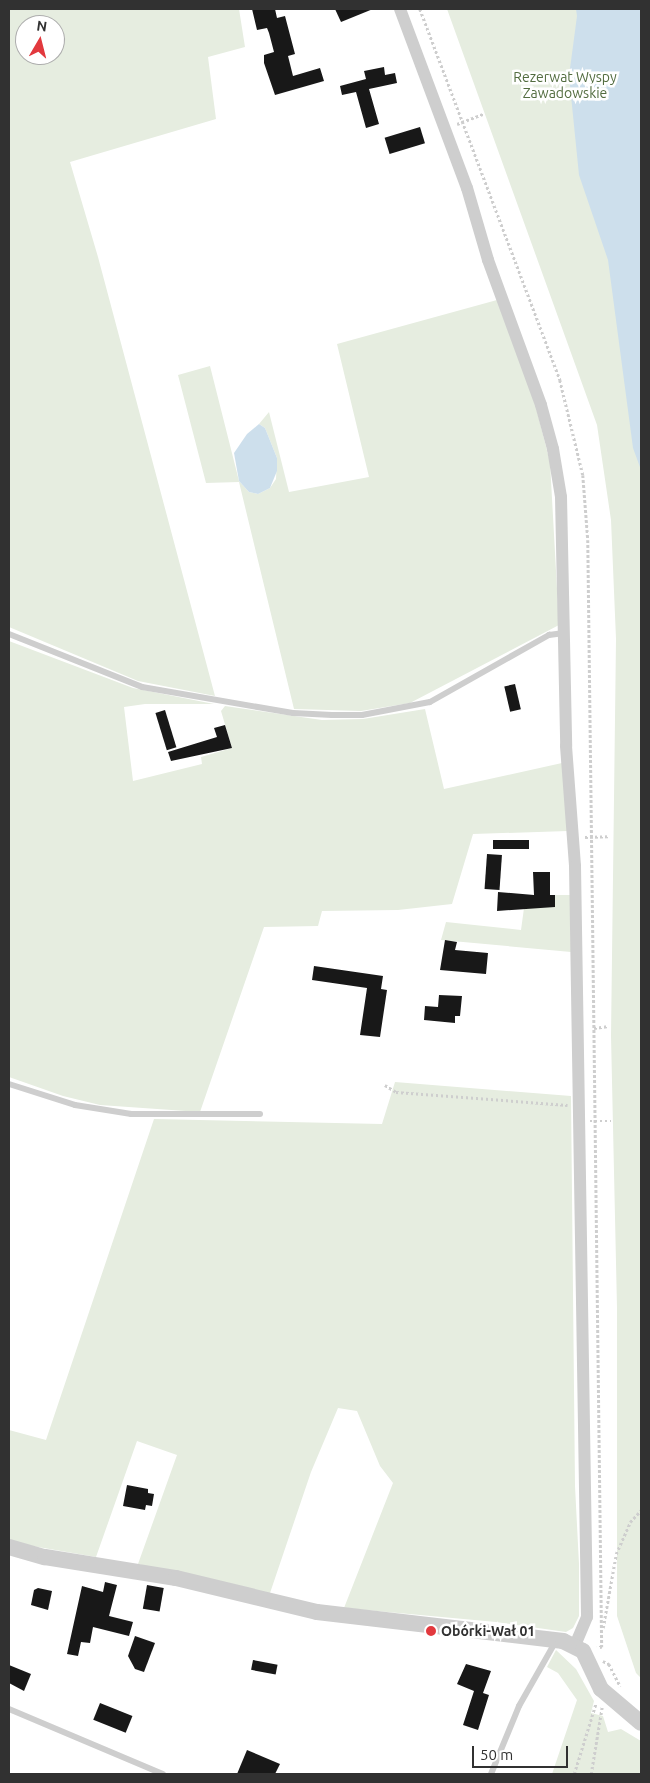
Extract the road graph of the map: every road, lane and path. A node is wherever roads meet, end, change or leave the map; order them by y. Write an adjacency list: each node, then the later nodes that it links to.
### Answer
1 (400, 9): 5 (street)
2 (483, 114): 3 (path)
3 (463, 121)
4 (9, 634): 5 (lane)
5 (564, 634): 12 (street)
6 (608, 836): 7 (path)
7 (591, 837)
8 (610, 1026): 9 (path)
9 (594, 1028)
10 (9, 1084): 13 (lane)
11 (384, 1085): 12 (path)
12 (577, 1105): 20 (street)
13 (260, 1114)
14 (611, 1120): 15 (path)
15 (596, 1121)
16 (641, 1510): 18 (path)
17 (9, 1547): 19 (street)
18 (602, 1634)
19 (557, 1639): 20 (street); 28 (lane)
20 (575, 1645): 21 (street)
21 (590, 1665): 22 (street); 23 (path)
22 (601, 1689): 26 (street); 29 (path)
23 (622, 1689)
24 (9, 1710): 27 (lane)
25 (600, 1714): 30 (path)
26 (636, 1719)
27 (163, 1774)
28 (492, 1774)
29 (574, 1774)
30 (591, 1774)

